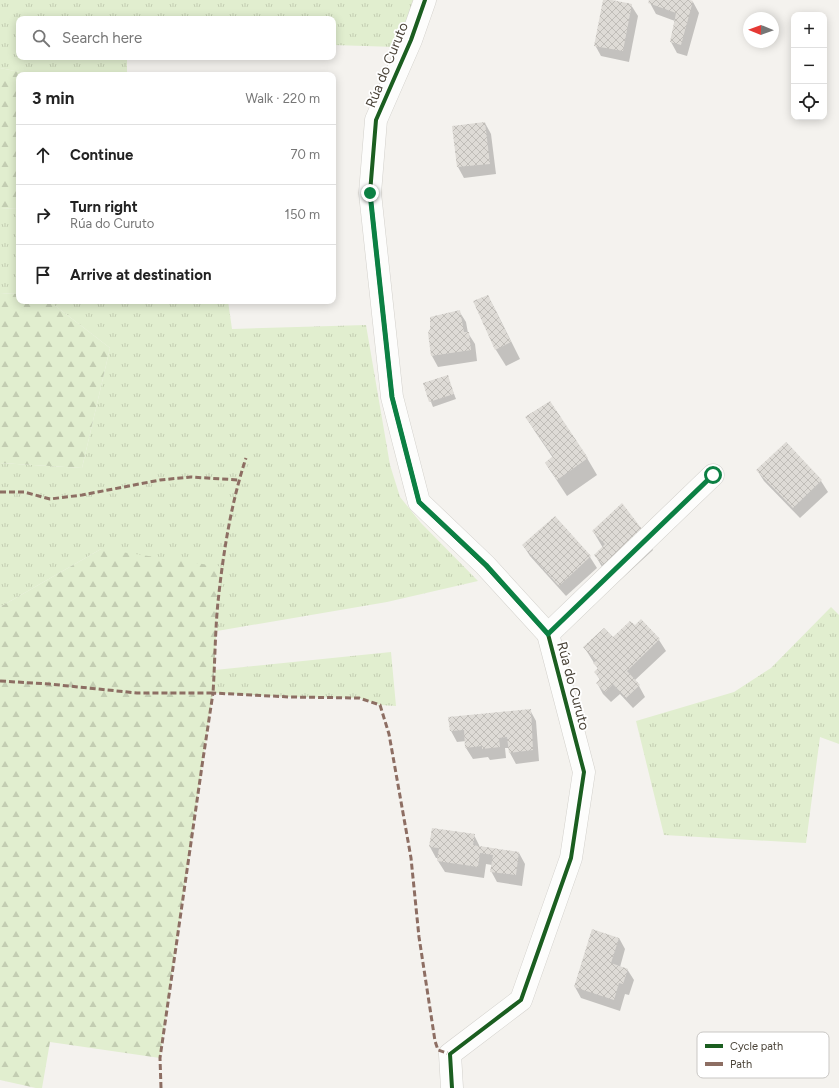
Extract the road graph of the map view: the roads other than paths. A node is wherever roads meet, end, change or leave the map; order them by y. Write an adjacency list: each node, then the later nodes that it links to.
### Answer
1 (425, 0): 3 (street, Rúa do Curuto)
2 (713, 475): 3 (street)
3 (548, 634): 4 (street, Rúa do Curuto)
4 (452, 1088)

